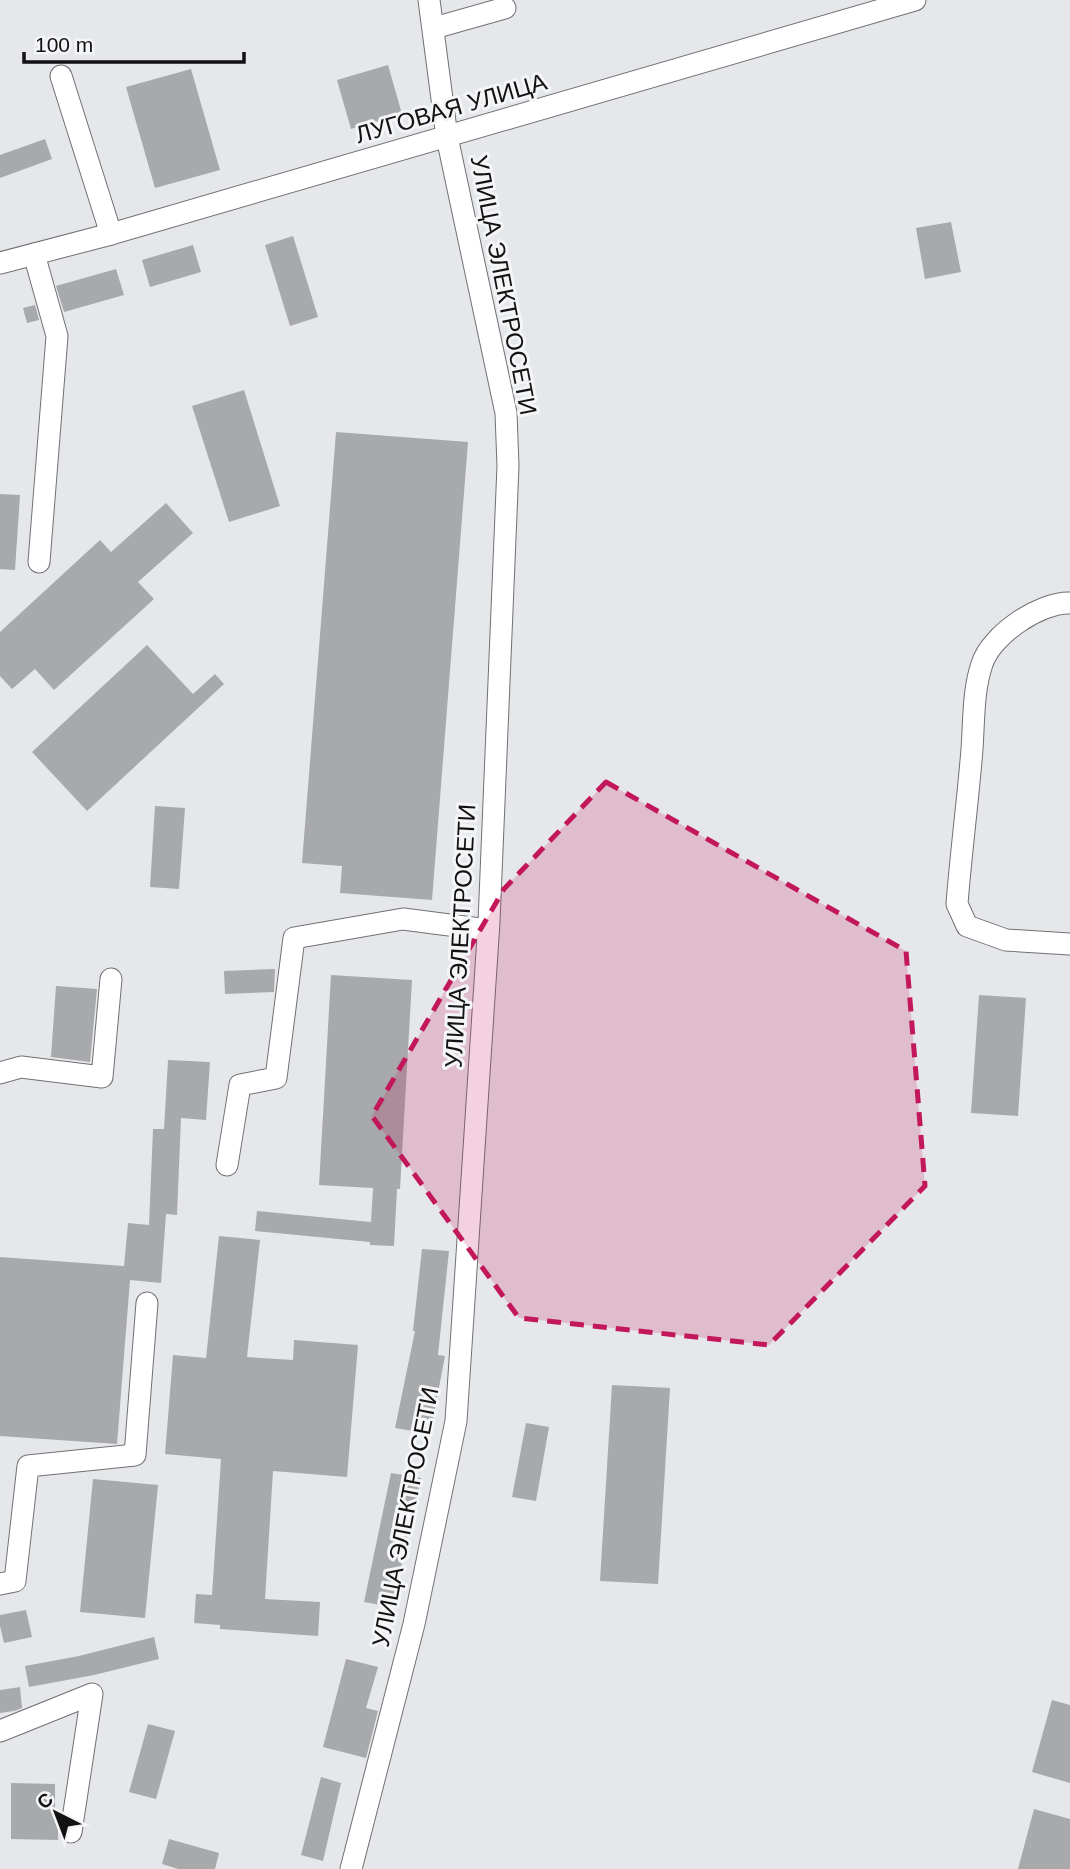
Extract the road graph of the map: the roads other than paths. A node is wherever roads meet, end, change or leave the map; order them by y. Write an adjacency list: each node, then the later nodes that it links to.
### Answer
1 (429, 0): 4 (street, УЛИЦА ЭЛЕКТРОСЕТИ)
2 (915, 0): 6 (street, ЛУГОВАЯ УЛИЦА)
3 (505, 8): 4 (street)
4 (433, 28): 6 (street, УЛИЦА ЭЛЕКТРОСЕТИ)
5 (61, 76): 7 (street)
6 (447, 137): 7 (street, ЛУГОВАЯ УЛИЦА); 12 (street, УЛИЦА ЭЛЕКТРОСЕТИ)
7 (111, 234): 8 (street, ЛУГОВАЯ УЛИЦА)
8 (34, 254): 9 (street, ЛУГОВАЯ УЛИЦА); 10 (street)
9 (0, 262)
10 (39, 562)
11 (1070, 603): 13 (street)
12 (488, 930): 16 (street); 21 (street, УЛИЦА ЭЛЕКТРОСЕТИ)
13 (1070, 944)
14 (111, 979): 15 (street)
15 (0, 1073)
16 (227, 1165)
17 (147, 1303): 18 (street)
18 (0, 1584)
19 (0, 1731): 20 (street)
20 (71, 1832)
21 (351, 1869)

